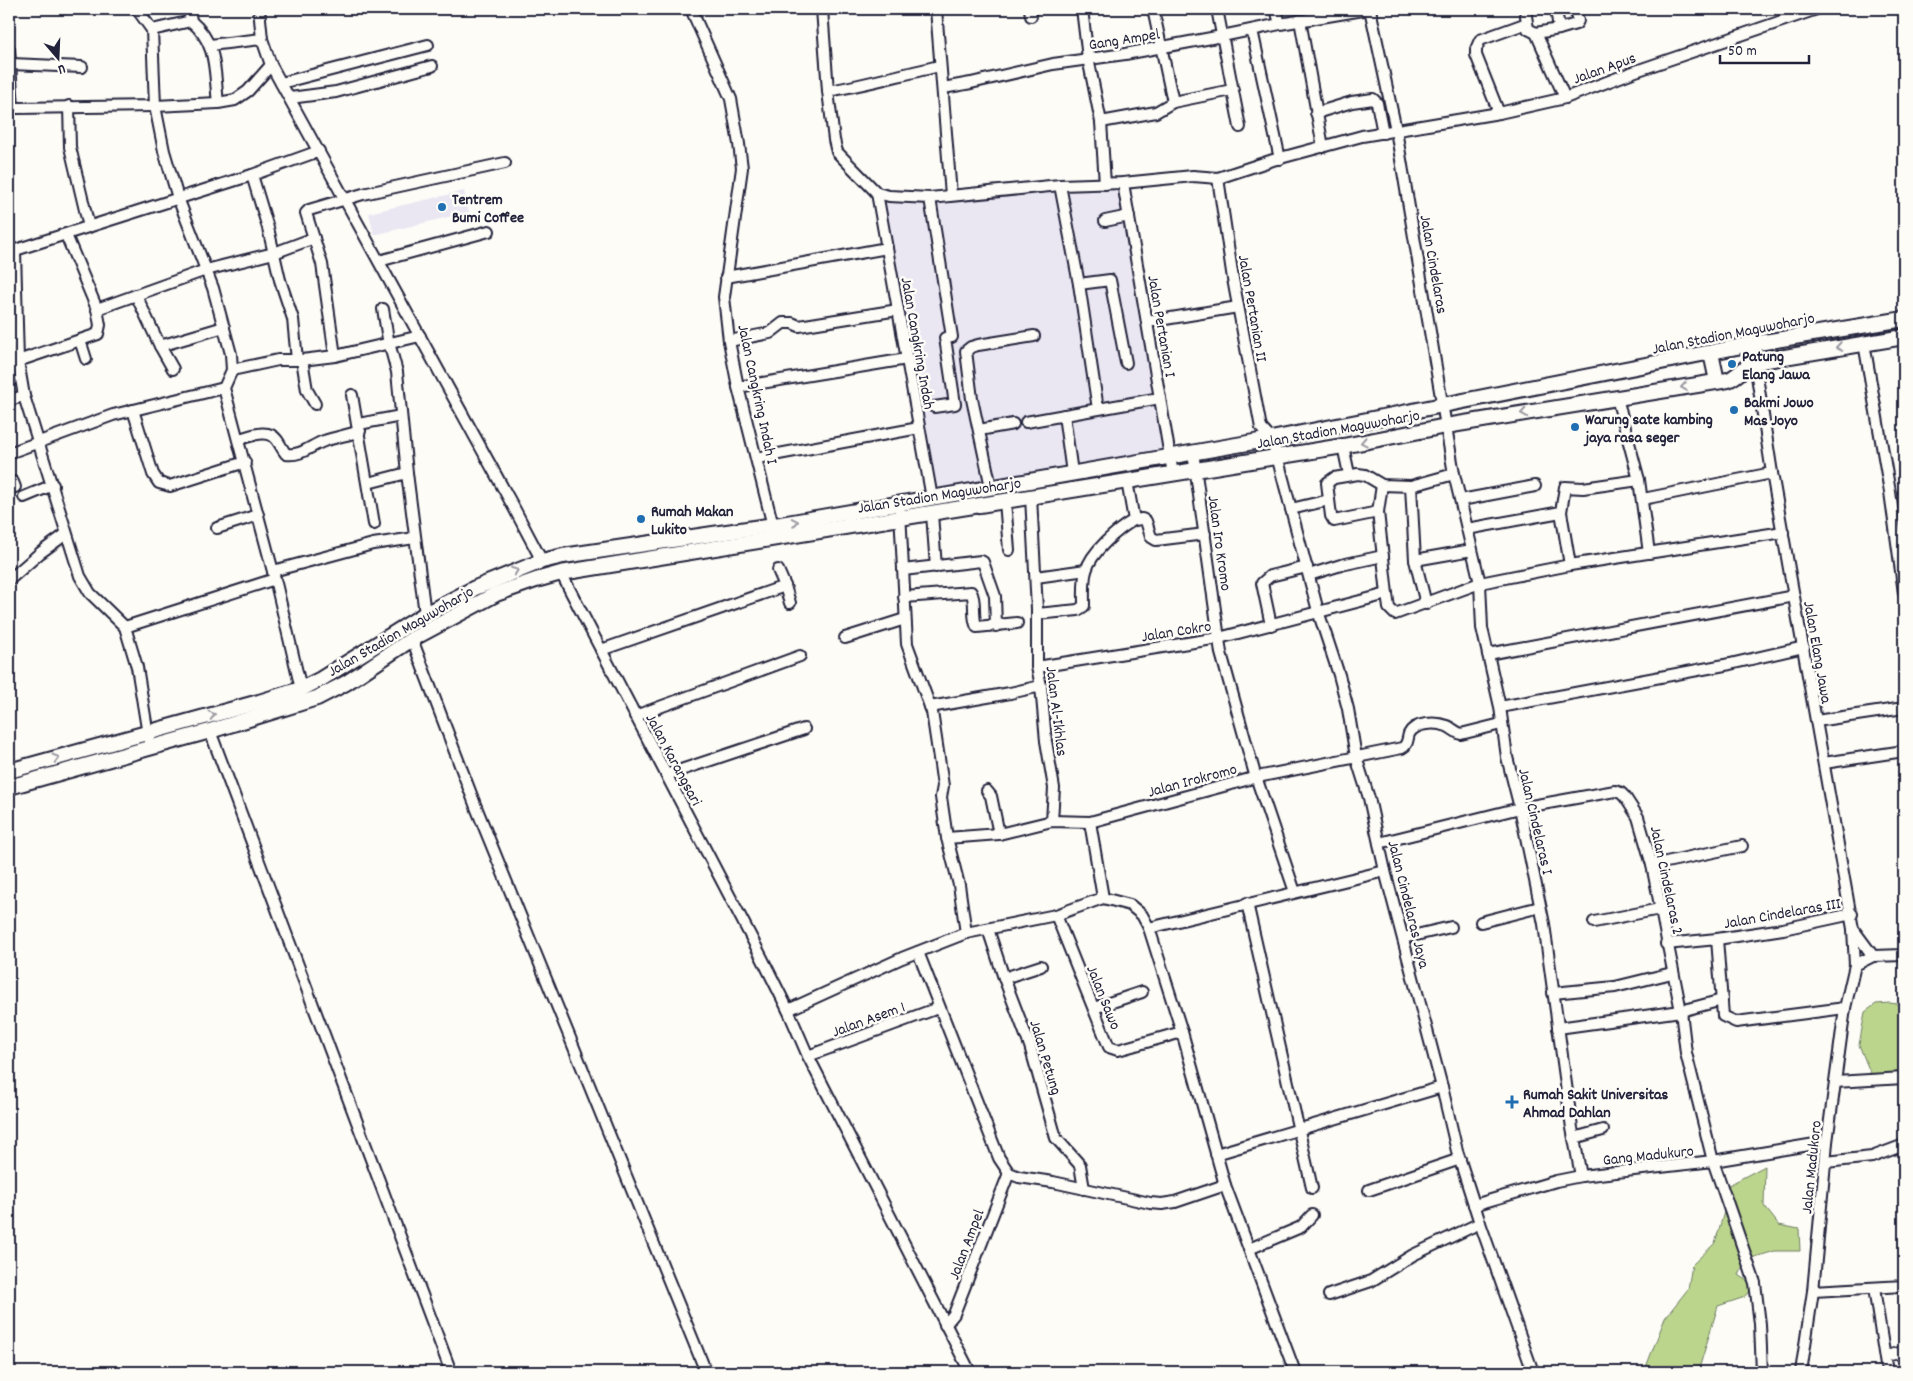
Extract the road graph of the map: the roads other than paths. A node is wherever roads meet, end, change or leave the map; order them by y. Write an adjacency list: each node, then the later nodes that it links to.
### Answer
1 (138, 9): 21 (street)
2 (189, 9): 17 (street)
3 (259, 9): 25 (street)
4 (691, 9): 77 (street, Jalan Cangkring Indah I)
5 (822, 9): 39 (street)
6 (936, 9): 34 (street)
7 (1082, 9): 30 (street)
8 (1153, 9): 28 (street)
9 (1217, 9): 24 (street)
10 (1276, 9): 19 (street)
11 (1369, 9): 16 (street, Gang Ampel); 50 (street, Jalan Cindelaras)
12 (1525, 9): 18 (street)
13 (1556, 9): 20 (street)
14 (1575, 9): 20 (street)
15 (1817, 9): 41 (street, Jalan Apus)
16 (1300, 20): 19 (street, Gang Ampel); 47 (street)
17 (191, 22): 21 (street); 26 (street)
18 (1527, 23): 23 (street); 46 (street)
19 (1280, 24): 22 (street, Gang Ampel)
20 (1559, 28): 23 (street)
21 (152, 30): 45 (street)
22 (1252, 30): 24 (street, Gang Ampel); 54 (street)
23 (1536, 33): 41 (street)
24 (1222, 36): 28 (street, Gang Ampel); 38 (street)
25 (262, 39): 26 (street); 32 (street)
26 (210, 45): 43 (street)
27 (428, 45): 36 (street)
28 (1161, 47): 30 (street, Gang Ampel); 42 (street)
29 (9, 49): 31 (street)
30 (1088, 58): 37 (street, Gang Ampel); 48 (street)
31 (11, 64): 35 (street); 44 (street)
32 (271, 65): 36 (street); 43 (street)
33 (432, 66): 40 (street)
34 (940, 66): 37 (street); 39 (street)
35 (82, 67)
36 (282, 83): 40 (street)
37 (943, 88): 62 (street)
38 (1232, 90): 42 (street); 49 (street)
39 (828, 92): 61 (street)
40 (290, 98): 53 (street)
41 (1565, 98): 46 (street, Jalan Apus)
42 (1173, 102): 48 (street)
43 (218, 103): 45 (street)
44 (68, 106): 45 (street); 68 (street)
45 (155, 106): 63 (street)
46 (1499, 112): 50 (street, Jalan Apus)
47 (1316, 113): 51 (street); 52 (street)
48 (1101, 122): 59 (street)
49 (1240, 127)
50 (1396, 130): 51 (street, Jalan Apus); 117 (street, Jalan Cindelaras)
51 (1383, 133): 52 (street, Jalan Apus)
52 (1323, 147): 54 (street, Jalan Apus)
53 (319, 151): 56 (street); 65 (street)
54 (1280, 159): 57 (street, Jalan Apus)
55 (505, 163): 65 (street)
56 (252, 175): 63 (street); 74 (street)
57 (1218, 178): 58 (street); 80 (street, Jalan Pertanian II)
58 (1123, 183): 59 (street); 66 (street, Jalan Pertanian I)
59 (1105, 184): 60 (street)
60 (1060, 185): 62 (street); 78 (street)
61 (877, 193): 64 (street); 72 (street, Jalan Cangkring Indah)
62 (951, 195): 64 (street)
63 (178, 198): 68 (street); 76 (street)
64 (930, 198): 116 (street)
65 (345, 199): 71 (street); 75 (street)
66 (1129, 216): 67 (street); 85 (street, Jalan Pertanian I)
67 (1105, 221)
68 (89, 227): 70 (street)
69 (489, 231): 75 (street)
70 (66, 234): 73 (street); 81 (street)
71 (314, 238): 74 (street); 97 (street)
72 (887, 248): 77 (street); 83 (street, Jalan Cangkring Indah)
73 (12, 251): 102 (street)
74 (274, 253): 76 (street); 100 (street)
75 (379, 261): 87 (street)
76 (206, 270): 79 (street); 86 (street)
77 (726, 277): 91 (street, Jalan Cangkring Indah I)
78 (1079, 284): 103 (street); 119 (street)
79 (136, 295): 81 (street); 95 (street)
80 (1238, 307): 85 (street); 130 (street, Jalan Pertanian II)
81 (97, 309): 90 (street)
82 (383, 309): 93 (street)
83 (898, 310): 91 (street); 99 (street, Jalan Cangkring Indah)
84 (1904, 319): 94 (main road, Jalan Stadion Maguwoharjo)
85 (1147, 322): 111 (street, Jalan Pertanian I)
86 (224, 327): 95 (street); 105 (street)
87 (420, 336): 93 (street); 183 (street)
88 (1034, 336): 113 (street)
89 (1904, 337): 92 (main road, Jalan Stadion Maguwoharjo)
90 (80, 340): 98 (street); 102 (street)
91 (730, 341): 107 (street, Jalan Cangkring Indah I)
92 (1864, 343): 101 (main road, Jalan Stadion Maguwoharjo, one-way to 101); 198 (street)
93 (389, 344): 97 (street); 122 (street)
94 (1752, 344): 96 (main road, Jalan Stadion Maguwoharjo); 101 (street, Jalan Elang Jawa)
95 (160, 346): 104 (street)
96 (1711, 353): 106 (main road); 117 (main road, Jalan Stadion Maguwoharjo)
97 (335, 356): 100 (street)
98 (86, 359)
99 (907, 359): 107 (street); 127 (street, Jalan Cangkring Indah)
100 (299, 360): 105 (street); 115 (street)
101 (1755, 362): 106 (main road, Jalan Stadion Maguwoharjo); 145 (street, Jalan Elang Jawa)
102 (13, 363): 110 (street)
103 (1126, 363)
104 (173, 369)
105 (232, 370): 108 (street)
106 (1717, 382): 112 (main road, Jalan Stadion Maguwoharjo, one-way to 112)
107 (738, 387): 137 (street, Jalan Cangkring Indah I)
108 (224, 388): 120 (street); 129 (street)
109 (352, 395): 126 (street)
110 (24, 396): 114 (street); 131 (street)
111 (1160, 398): 119 (street); 135 (street, Jalan Pertanian I)
112 (1618, 398): 125 (main road, Jalan Stadion Maguwoharjo, one-way to 125); 146 (street)
113 (972, 399): 116 (street); 128 (street)
114 (9, 400)
115 (316, 404)
116 (956, 404): 118 (street)
117 (1443, 404): 125 (street, Jalan Cindelaras); 130 (main road, Jalan Stadion Maguwoharjo)
118 (934, 407)
119 (1098, 409): 121 (street)
120 (133, 410): 131 (street); 138 (street)
121 (1064, 415): 123 (street); 141 (street)
122 (402, 416): 126 (street); 140 (street)
123 (1026, 422)
124 (1013, 424): 128 (street)
125 (1446, 426): 132 (main road, Jalan Stadion Maguwoharjo, one-way to 132); 144 (street, Jalan Cindelaras I)
126 (359, 428): 129 (street); 148 (street)
127 (919, 428): 137 (street); 156 (street, Jalan Cangkring Indah)
128 (979, 430): 153 (street)
129 (238, 439): 138 (street)
130 (1271, 439): 133 (main road, Jalan Stadion Maguwoharjo); 136 (street, Jalan Cindelaras Jaya)
131 (39, 442): 134 (street); 149 (street)
132 (1343, 446): 136 (main road, Jalan Stadion Maguwoharjo); 143 (street)
133 (1193, 452): 135 (main road, Jalan Stadion Maguwoharjo); 139 (street, Jalan Iro Kromo)
134 (9, 453)
135 (1170, 456): 141 (main road, Jalan Stadion Maguwoharjo); 142 (street, Jalan Pertanian I)
136 (1277, 456): 139 (main road, Jalan Stadion Maguwoharjo); 162 (street, Jalan Cindelaras Jaya)
137 (757, 458): 170 (street, Jalan Cangkring Indah I)
138 (245, 462): 166 (street)
139 (1196, 470): 142 (main road, Jalan Stadion Maguwoharjo); 175 (street, Jalan Iro Kromo)
140 (407, 473): 148 (street); 176 (street)
141 (1072, 473): 153 (main road, Jalan Stadion Maguwoharjo)
142 (1173, 474): 147 (main road, Jalan Stadion Maguwoharjo)
143 (1349, 474): 150 (street); 158 (street)
144 (1454, 474): 151 (street); 159 (street, Jalan Cindelaras I)
145 (1772, 474): 157 (street); 173 (street, Jalan Elang Jawa)
146 (1639, 480): 157 (street); 164 (street)
147 (1127, 481): 155 (main road, Jalan Stadion Maguwoharjo); 168 (street)
148 (368, 483): 169 (street)
149 (53, 484): 154 (street); 174 (street)
150 (1382, 485): 151 (street); 163 (street)
151 (1411, 486): 182 (street)
152 (1535, 486): 159 (street)
153 (991, 487): 156 (main road, Jalan Stadion Maguwoharjo)
154 (24, 497)
155 (1031, 497): 160 (main road, Jalan Stadion Maguwoharjo); 193 (street, Jalan Al-Ikhlas)
156 (932, 498): 161 (main road, Jalan Stadion Maguwoharjo)
157 (1643, 499): 180 (street)
158 (1329, 500): 162 (street); 163 (street)
159 (1461, 500): 172 (street, Jalan Cindelaras I)
160 (1004, 501): 165 (main road, Jalan Stadion Maguwoharjo); 178 (street)
161 (900, 504): 167 (street); 170 (main road, Jalan Stadion Maguwoharjo, one-way to 161)
162 (1291, 509): 190 (street, Jalan Cindelaras Jaya)
163 (1378, 512): 181 (street)
164 (1562, 512): 172 (street); 185 (street)
165 (932, 514): 167 (main road, Jalan Stadion Maguwoharjo); 186 (street)
166 (258, 515): 171 (street); 192 (street)
167 (900, 518): 184 (main road, Jalan Stadion Maguwoharjo); 188 (street)
168 (1134, 520): 175 (street); 189 (street)
169 (374, 524)
170 (773, 526): 177 (main road, Jalan Stadion Maguwoharjo)
171 (217, 528)
172 (1467, 529): 179 (street, Jalan Cindelaras I)
173 (1783, 532): 180 (street); 201 (street, Jalan Elang Jawa)
174 (66, 534): 194 (street); 212 (street)
175 (1205, 534): 214 (street, Jalan Iro Kromo)
176 (415, 538): 192 (street); 206 (street)
177 (611, 549): 183 (main road, Jalan Stadion Maguwoharjo); 184 (main road)
178 (1008, 550)
179 (1472, 550): 182 (street); 196 (street, Jalan Cindelaras I)
180 (1649, 553): 185 (street)
181 (1383, 556): 190 (street); 200 (street)
182 (1415, 560): 204 (street)
183 (542, 561): 195 (main road, Jalan Stadion Maguwoharjo, one-way to 183)
184 (612, 564): 191 (main road, Jalan Stadion Maguwoharjo)
185 (1570, 565): 196 (street)
186 (936, 567): 188 (street); 211 (street)
187 (778, 570): 197 (street)
188 (903, 570): 202 (street)
189 (1086, 570): 193 (street); 207 (street)
190 (1308, 571): 205 (street, Jalan Cindelaras Jaya); 210 (street)
191 (561, 573): 199 (main road, Jalan Stadion Maguwoharjo); 217 (street, Jalan Karangsari)
192 (274, 575): 212 (street); 222 (street)
193 (1036, 577): 207 (street, Jalan Al-Ikhlas)
194 (9, 580)
195 (491, 580): 199 (main road); 206 (main road, Jalan Stadion Maguwoharjo)
196 (1480, 583): 204 (street); 218 (street, Jalan Cindelaras I)
197 (785, 586): 203 (street); 217 (street)
198 (1904, 593)
199 (496, 594): 215 (main road, Jalan Stadion Maguwoharjo)
200 (1387, 594): 204 (street); 205 (street, Jalan Cokro)
201 (1794, 596): 216 (street, Jalan Elang Jawa); 218 (street)
202 (904, 597): 208 (street); 211 (street)
203 (790, 603)
204 (1426, 604)
205 (1318, 611): 210 (street, Jalan Cokro); 234 (street, Jalan Cindelaras Jaya)
206 (425, 614): 222 (main road, Jalan Stadion Maguwoharjo)
207 (1037, 614): 220 (street, Jalan Al-Ikhlas)
208 (905, 619): 213 (street); 223 (street)
209 (1017, 623): 211 (street)
210 (1271, 625): 214 (street, Jalan Cokro)
211 (996, 626)
212 (125, 627): 231 (street)
213 (845, 638)
214 (1219, 638): 220 (street, Jalan Cokro); 238 (street, Jalan Irokromo)
215 (412, 639): 230 (main road, Jalan Stadion Maguwoharjo); 315 (street)
216 (1804, 647): 224 (street); 227 (street, Jalan Elang Jawa)
217 (601, 650): 226 (street, Jalan Karangsari)
218 (1488, 654): 224 (street, Jalan Cindelaras I)
219 (800, 656): 226 (street)
220 (1037, 668): 221 (street, Jalan Al-Ikhlas)
221 (1041, 686): 223 (street); 242 (street, Jalan Al-Ikhlas)
222 (301, 689): 231 (main road, Jalan Stadion Maguwoharjo, one-way to 222)
223 (930, 707): 245 (street)
224 (1500, 707): 228 (street, Jalan Cindelaras I)
225 (1904, 708): 227 (street)
226 (635, 716): 237 (street, Jalan Karangsari)
227 (1816, 721): 235 (street, Jalan Elang Jawa)
228 (1501, 724): 234 (street); 241 (street, Jalan Cindelaras I)
229 (804, 729): 237 (street)
230 (210, 731): 232 (main road, Jalan Stadion Maguwoharjo); 314 (street)
231 (148, 733): 232 (street); 236 (main road, Jalan Stadion Maguwoharjo, one-way to 231)
232 (150, 747): 239 (main road, Jalan Stadion Maguwoharjo)
233 (1904, 751): 235 (street)
234 (1356, 757): 238 (street); 246 (street, Jalan Cindelaras Jaya)
235 (1824, 763): 256 (street, Jalan Elang Jawa)
236 (9, 772)
237 (666, 775): 280 (street, Jalan Karangsari)
238 (1257, 777): 243 (street, Jalan Irokromo); 250 (street)
239 (9, 787)
240 (987, 791): 244 (street)
241 (1520, 808): 246 (street, Jalan Cindelaras 2); 248 (street, Jalan Cindelaras 2); 253 (street, Jalan Cindelaras I)
242 (1052, 822): 243 (street, Jalan Irokromo); 244 (street)
243 (1090, 822): 251 (street)
244 (999, 834): 245 (street)
245 (947, 838): 263 (street)
246 (1379, 843): 249 (street, Jalan Cindelaras Jaya)
247 (1742, 846): 248 (street)
248 (1652, 865): 254 (street, Jalan Cindelaras 2)
249 (1385, 871): 250 (street); 264 (street, Jalan Cindelaras Jaya)
250 (1294, 892): 252 (street)
251 (1104, 898): 255 (street); 260 (street)
252 (1247, 903): 260 (street); 288 (street)
253 (1540, 907): 257 (street); 275 (street, Jalan Cindelaras I)
254 (1661, 912): 258 (street); 266 (street, Jalan Cindelaras 2)
255 (1056, 914): 261 (street); 278 (street, Jalan Sawo)
256 (1852, 914): 262 (street, Jalan Elang Jawa); 265 (street, Jalan Cindelaras III)
257 (1481, 922)
258 (1594, 922)
259 (1451, 927): 264 (street)
260 (1149, 928): 283 (street)
261 (988, 929): 263 (street); 273 (street, Jalan Petung)
262 (1853, 929): 269 (street); 270 (street, Jalan Elang Jawa)
263 (966, 934): 267 (street)
264 (1402, 938): 287 (street, Jalan Cindelaras Jaya)
265 (1718, 939): 266 (street, Jalan Cindelaras III); 276 (street)
266 (1666, 944): 272 (street, Jalan Cindelaras 2)
267 (918, 952): 277 (street); 280 (street)
268 (1904, 955): 269 (street)
269 (1872, 956): 270 (street)
270 (1855, 965): 279 (street, Jalan Madukoro)
271 (1041, 966): 273 (street)
272 (1672, 973): 275 (street); 281 (street, Jalan Cindelaras 2)
273 (1004, 978): 301 (street, Jalan Petung)
274 (1142, 992): 278 (street)
275 (1553, 993): 282 (street, Jalan Cindelaras I)
276 (1722, 1000): 279 (street); 281 (street)
277 (938, 1008): 284 (street, Jalan Asem 1); 297 (street)
278 (1094, 1008): 283 (street, Jalan Sawo)
279 (1844, 1008): 286 (street, Jalan Madukoro)
280 (788, 1010): 284 (street, Jalan Karangsari)
281 (1681, 1011): 282 (street); 295 (street, Jalan Cindelaras 2)
282 (1558, 1028): 290 (street, Jalan Cindelaras I)
283 (1182, 1032): 293 (street)
284 (808, 1056): 311 (street, Jalan Karangsari)
285 (1904, 1078): 286 (street)
286 (1835, 1082): 291 (street, Jalan Madukoro)
287 (1442, 1087): 288 (street); 294 (street, Jalan Cindelaras Jaya)
288 (1297, 1129): 293 (street); 300 (street)
289 (1603, 1130): 290 (street)
290 (1574, 1138): 298 (street, Jalan Cindelaras I)
291 (1827, 1142): 295 (street, Gang Madukuro); 296 (street, Jalan Madukoro)
292 (1904, 1145): 296 (street)
293 (1216, 1154): 299 (street)
294 (1460, 1159): 302 (street); 303 (street, Jalan Cindelaras Jaya)
295 (1713, 1161): 298 (street, Gang Madukuro); 319 (street, Jalan Cindelaras 2)
296 (1826, 1162): 309 (street, Jalan Madukoro)
297 (1009, 1173): 301 (street); 311 (street, Jalan Ampel)
298 (1581, 1176): 303 (street, Gang Madukuro)
299 (1225, 1185): 301 (street); 306 (street)
300 (1312, 1188)
301 (1084, 1189)
302 (1369, 1190)
303 (1474, 1205): 305 (street, Jalan Cindelaras Jaya)
304 (1312, 1215): 306 (street)
305 (1480, 1223): 310 (street); 318 (street, Jalan Cindelaras Jaya)
306 (1249, 1249): 317 (street)
307 (1904, 1286): 308 (street)
308 (1874, 1288): 309 (street); 313 (street)
309 (1813, 1291): 320 (street, Jalan Madukoro)
310 (1329, 1295)
311 (945, 1325): 316 (street, Jalan Karangsari)
312 (1904, 1352): 313 (street)
313 (1885, 1356): 321 (street)
314 (451, 1372)
315 (706, 1372)
316 (970, 1372)
317 (1295, 1372)
318 (1533, 1372)
319 (1762, 1372)
320 (1801, 1372)
321 (1887, 1372)

